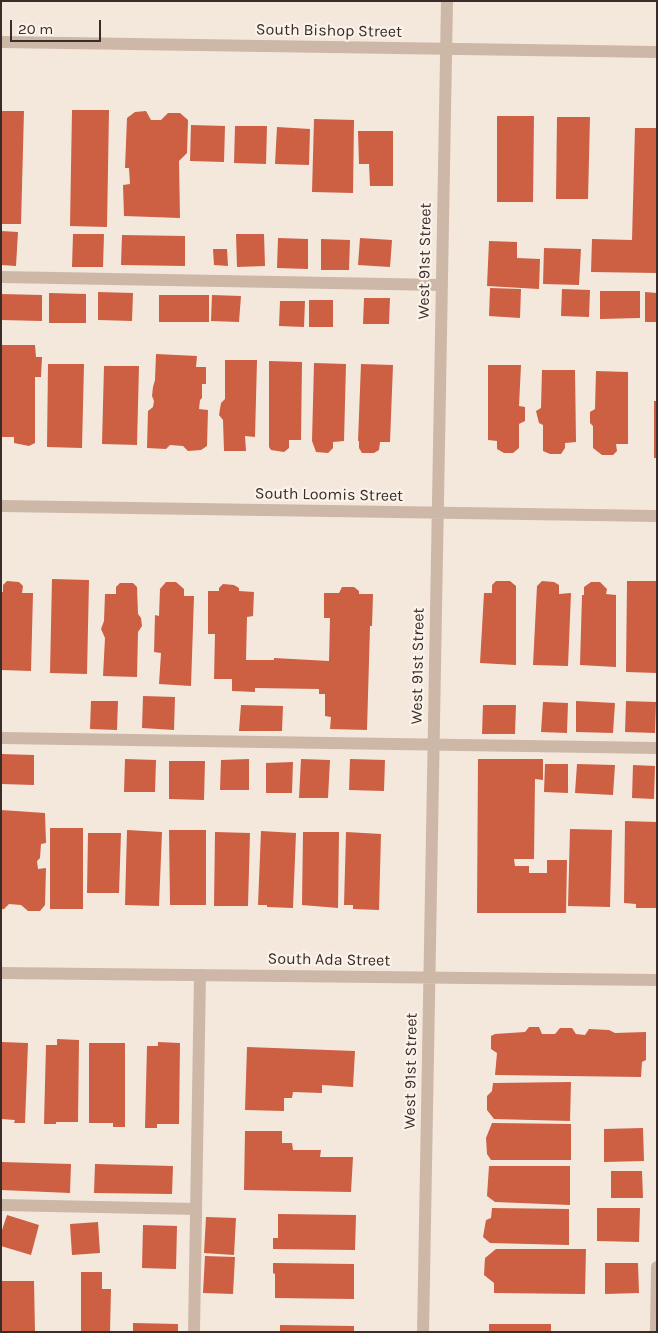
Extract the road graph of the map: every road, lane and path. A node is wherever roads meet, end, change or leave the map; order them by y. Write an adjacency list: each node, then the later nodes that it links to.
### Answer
1 (447, 1): 3 (street, West 91st Street)
2 (1, 42): 3 (street, South Bishop Street)
3 (446, 49): 4 (street, South Bishop Street); 6 (street, West 91st Street)
4 (657, 52)
5 (1, 277): 6 (street)
6 (441, 285): 8 (street, West 91st Street)
7 (1, 506): 8 (street, South Loomis Street)
8 (438, 513): 9 (street, South Loomis Street); 11 (street, West 91st Street)
9 (657, 516)
10 (1, 738): 11 (street)
11 (432, 746): 12 (street); 15 (street, West 91st Street)
12 (657, 748)
13 (1, 973): 14 (street, South Ada Street)
14 (200, 975): 15 (street, South Ada Street); 18 (street)
15 (428, 978): 16 (street, South Ada Street); 21 (street, West 91st Street)
16 (657, 980)
17 (1, 1205): 18 (street)
18 (196, 1209): 20 (street)
19 (657, 1267): 22 (street)
20 (194, 1332)
21 (423, 1332)
22 (656, 1332)

